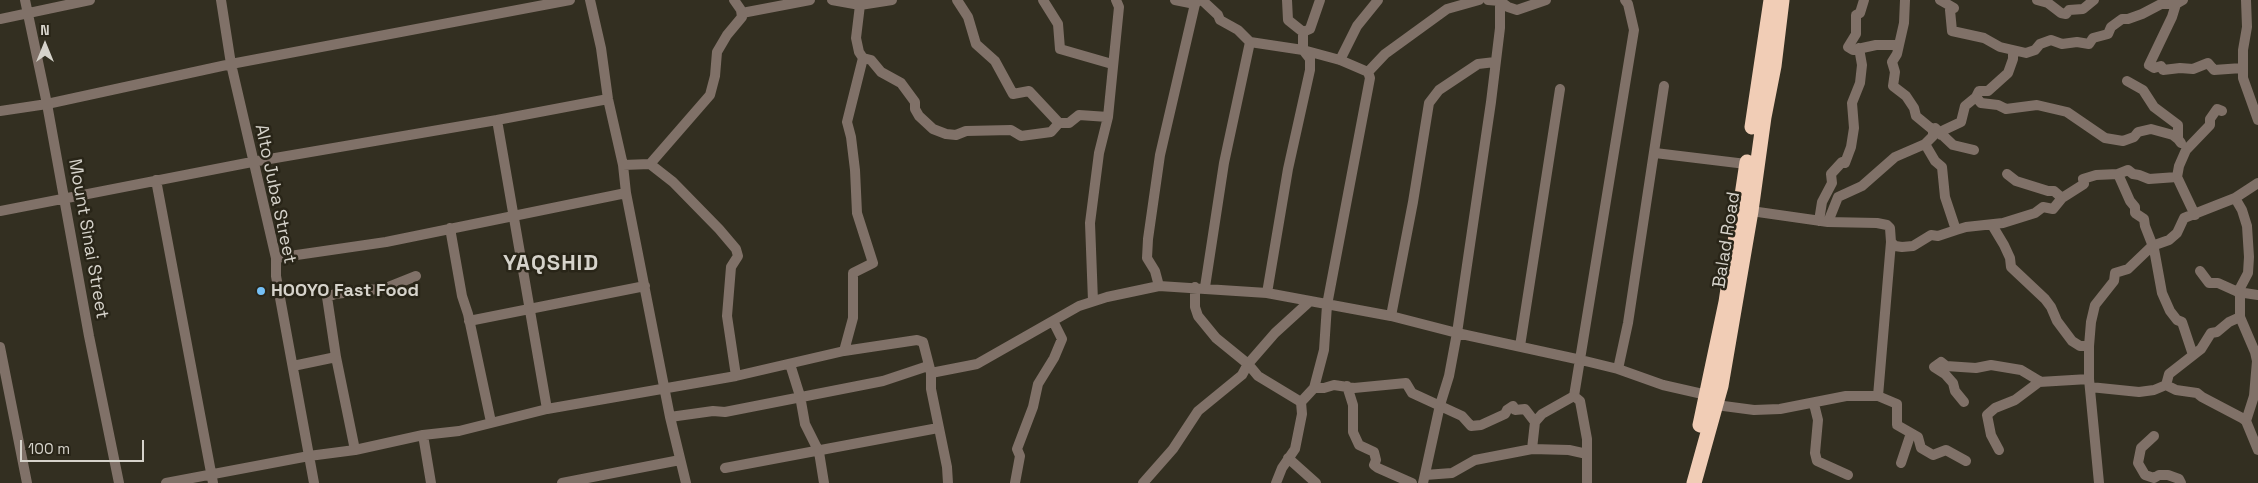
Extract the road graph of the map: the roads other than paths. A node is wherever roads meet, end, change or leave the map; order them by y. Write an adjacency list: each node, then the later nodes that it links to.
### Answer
1 (25, 0): 35 (street, Mount Sinai Street)
2 (90, 0): 35 (street)
3 (221, 0): 46 (street, Alto Juba Street)
4 (570, 0): 46 (street)
5 (590, 0): 54 (street)
6 (734, 0): 34 (street)
7 (810, 0): 34 (street)
8 (832, 0): 31 (street)
9 (892, 0): 31 (street)
10 (957, 0): 61 (street)
11 (1042, 0): 47 (street)
12 (1175, 0): 28 (street)
13 (1287, 0): 37 (street)
14 (1320, 0): 37 (street)
15 (1378, 0): 44 (street)
16 (1479, 0): 33 (street)
17 (1488, 0): 18 (street)
18 (1500, 0): 19 (street); 45 (street)
19 (1546, 0)
20 (1625, 0): 115 (street)
21 (1771, 0): 70 (highway, Balad Road)
22 (1782, 0): 82 (highway, Balad Road)
23 (1864, 0): 40 (street)
24 (1904, 0): 39 (street)
25 (2037, 0): 26 (street)
26 (2094, 0)
27 (2246, 0): 48 (street)
28 (1199, 1): 38 (street); 95 (street)
29 (1945, 1): 42 (street)
30 (2178, 1): 42 (street); 48 (street)
31 (866, 2): 43 (street)
32 (1120, 2): 47 (street)
33 (1454, 3): 49 (street)
34 (742, 13): 69 (street)
35 (28, 14): 36 (street); 55 (street, Mount Sinai Street)
36 (0, 19)
37 (1303, 32): 41 (street)
38 (1250, 42): 41 (street); 96 (street)
39 (1899, 45): 40 (street); 62 (street)
40 (1859, 48): 85 (street)
41 (1303, 50): 44 (street); 98 (street)
42 (2013, 51): 53 (street)
43 (863, 58): 61 (street); 112 (street)
44 (1340, 60): 49 (street)
45 (1495, 62): 104 (street); 108 (street)
46 (231, 64): 55 (street); 68 (street, Alto Juba Street)
47 (1112, 64): 58 (street)
48 (2242, 68): 60 (street)
49 (1368, 72): 102 (street)
50 (2127, 81): 63 (street)
51 (1664, 86): 67 (street)
52 (1560, 89): 109 (street)
53 (1976, 97): 62 (street); 63 (street)
54 (608, 99): 59 (street); 71 (street)
55 (47, 104): 57 (street); 78 (street, Mount Sinai Street)
56 (2222, 110): 66 (street)
57 (0, 111)
58 (1108, 117): 61 (street); 100 (street)
59 (497, 120): 68 (street); 84 (street)
60 (2258, 120)
61 (1059, 123)
62 (1937, 132): 64 (street); 65 (street)
63 (2178, 139): 66 (street)
64 (1925, 144): 85 (street); 88 (street)
65 (1974, 150)
66 (2186, 150): 74 (street)
67 (1655, 152): 70 (street); 119 (street)
68 (252, 162): 75 (street); 91 (street, Alto Juba Street)
69 (650, 164): 71 (street); 121 (street)
70 (1746, 164): 131 (highway, Balad Road)
71 (623, 166): 77 (street)
72 (2007, 174): 79 (street)
73 (2118, 174): 74 (street); 79 (street); 90 (street)
74 (2177, 177): 83 (street)
75 (156, 180): 78 (street); 158 (street)
76 (2258, 183): 80 (street)
77 (626, 193): 84 (street); 94 (street)
78 (64, 198): 81 (street); 161 (street, Mount Sinai Street)
79 (2062, 198): 86 (street)
80 (2234, 198): 83 (street); 97 (street)
81 (0, 211)
82 (1751, 211): 85 (street); 131 (highway, Balad Road)
83 (2195, 215): 90 (street)
84 (512, 216): 87 (street); 103 (street)
85 (1823, 222): 89 (street)
86 (1992, 225): 88 (street); 110 (street)
87 (450, 228): 91 (street); 106 (street)
88 (1956, 230): 89 (street)
89 (1892, 242): 130 (street)
90 (2152, 246): 110 (street); 113 (street)
91 (276, 258): 118 (street, Alto Juba Street)
92 (2200, 271): 97 (street)
93 (416, 276): 114 (street)
94 (645, 286): 103 (street); 126 (street)
95 (1159, 286): 96 (street); 100 (street)
96 (1200, 287): 98 (street); 117 (street)
97 (2238, 292): 99 (street); 105 (street)
98 (1266, 293): 101 (street)
99 (2258, 295)
100 (1093, 301): 107 (street)
101 (1309, 302): 102 (street); 117 (street)
102 (1327, 305): 104 (street); 127 (street)
103 (529, 310): 106 (street); 136 (street)
104 (1390, 316): 108 (street)
105 (2240, 317): 113 (street); 138 (street)
106 (469, 321): 139 (street)
107 (1053, 321): 120 (street); 169 (street)
108 (1457, 333): 109 (street); 135 (street)
109 (1520, 346): 115 (street)
110 (2089, 346): 123 (street)
111 (0, 347): 160 (street)
112 (844, 351): 116 (street); 120 (street)
113 (2193, 355): 124 (street)
114 (336, 358): 118 (street); 147 (street)
115 (1581, 360): 119 (street); 129 (street)
116 (790, 364): 121 (street); 128 (street)
117 (1248, 364): 132 (street); 170 (street)
118 (293, 366): 151 (street, Alto Juba Street)
119 (1618, 369): 131 (street)
120 (929, 370): 128 (street); 141 (street)
121 (736, 376): 126 (street)
122 (2041, 382): 123 (street); 133 (street); 148 (street)
123 (2090, 383): 124 (street); 177 (street)
124 (2166, 385): 138 (street)
125 (1347, 386): 127 (street); 135 (street); 173 (street)
126 (666, 388): 136 (street); 137 (street)
127 (1314, 388): 132 (street)
128 (800, 396): 137 (street); 149 (street)
129 (1574, 396): 140 (street); 150 (street)
130 (1878, 396): 134 (street); 142 (street)
131 (1712, 400): 134 (street); 175 (highway, Balad Road); 176 (highway, Balad Road)
132 (1301, 402): 152 (street)
133 (1964, 402)
134 (1814, 404): 157 (street)
135 (1440, 405): 140 (street); 159 (street)
136 (547, 409): 139 (street)
137 (670, 418): 153 (street)
138 (2246, 421): 145 (street)
139 (491, 422): 143 (street)
140 (1536, 422): 146 (street)
141 (938, 428): 149 (street); 168 (street)
142 (1911, 433): 154 (street); 155 (street)
143 (423, 436): 147 (street); 164 (street)
144 (2154, 436): 178 (street)
145 (2257, 446)
146 (1532, 449): 150 (street); 159 (street)
147 (355, 450): 151 (street)
148 (1999, 450)
149 (819, 452): 156 (street); 167 (street)
150 (1586, 454): 174 (street)
151 (309, 456): 158 (street); 163 (street, Alto Juba Street)
152 (1288, 458): 171 (street); 172 (street)
153 (680, 460): 165 (street); 166 (street)
154 (1966, 461)
155 (1901, 463)
156 (725, 468)
157 (1848, 475)
158 (212, 479): 162 (street)
159 (1424, 479)
160 (27, 483)
161 (119, 483)
162 (166, 483)
163 (314, 483)
164 (431, 483)
165 (562, 483)
166 (686, 483)
167 (824, 483)
168 (948, 483)
169 (1015, 483)
170 (1143, 483)
171 (1276, 483)
172 (1316, 483)
173 (1412, 483)
174 (1587, 483)
175 (1684, 483)
176 (1694, 483)
177 (2100, 483)
178 (2181, 483)

